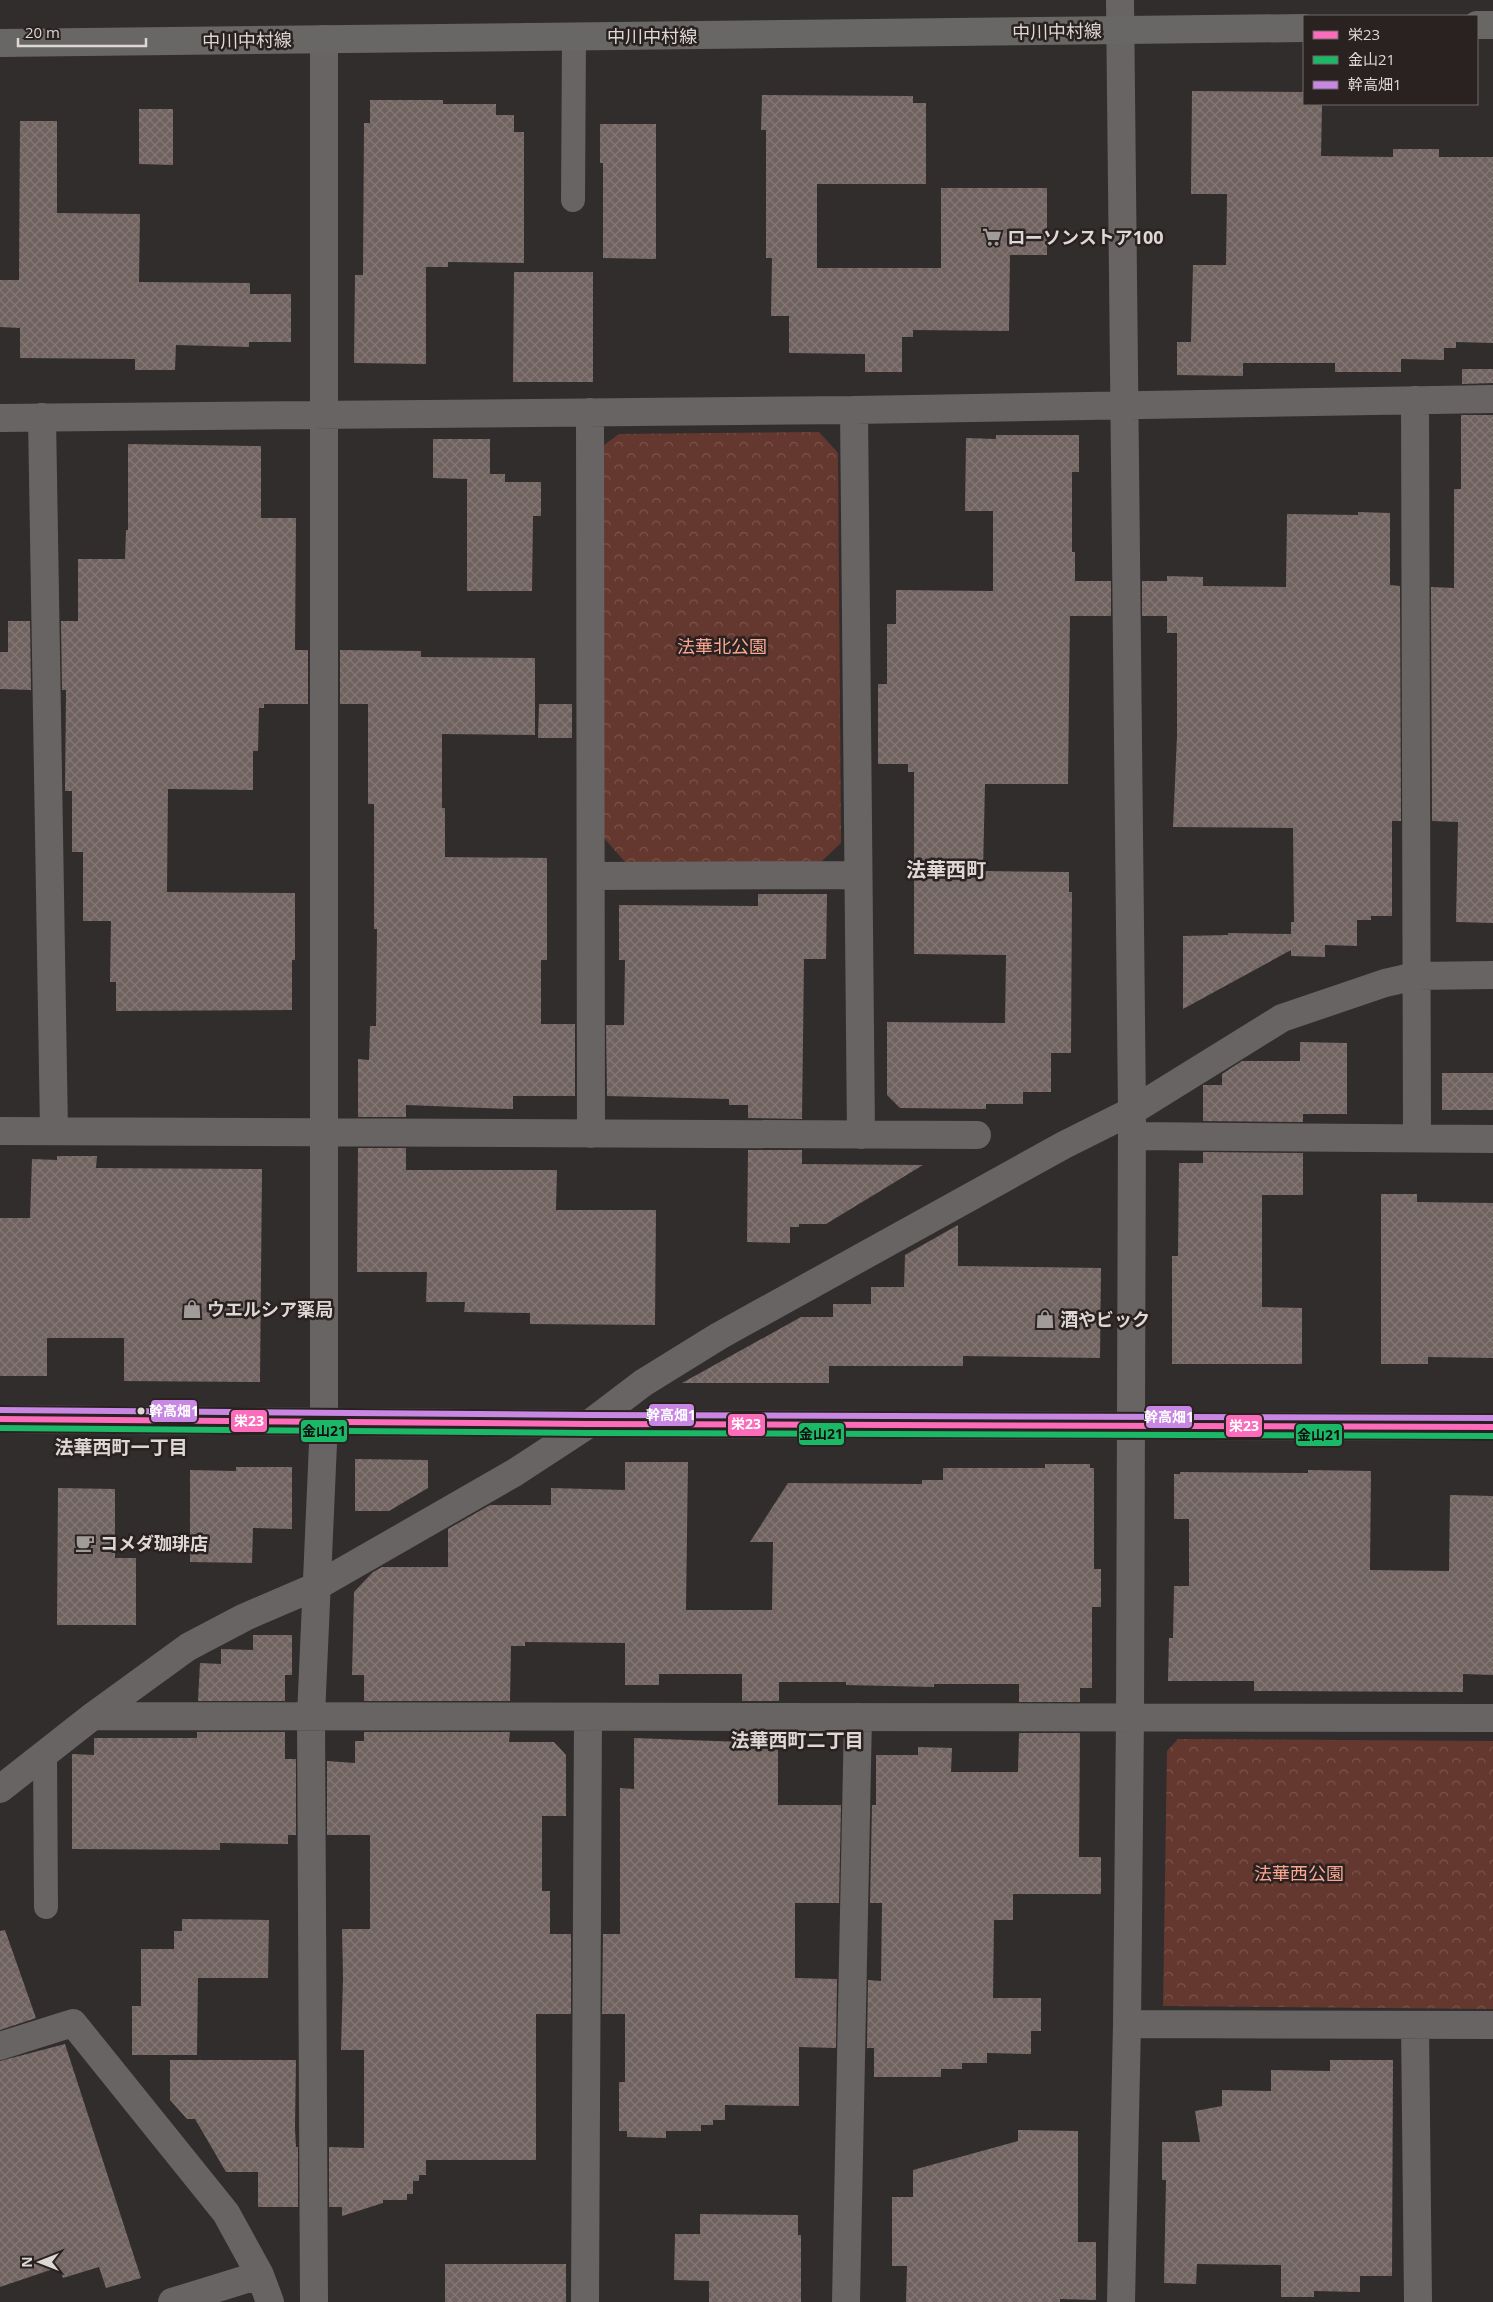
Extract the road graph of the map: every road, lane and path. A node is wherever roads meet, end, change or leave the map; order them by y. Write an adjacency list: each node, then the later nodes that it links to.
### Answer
1 (1120, 0): 5 (street)
2 (1478, 25): 3 (main road)
3 (1493, 25)
4 (1303, 28): 5 (main road, 中川中村線)
5 (1120, 31): 6 (main road, 中川中村線); 12 (street)
6 (574, 36): 7 (main road, 中川中村線); 9 (lane)
7 (324, 39): 8 (main road, 中川中村線); 15 (street)
8 (0, 43)
9 (573, 200)
10 (1493, 399): 11 (street)
11 (1415, 400): 12 (street); 21 (street)
12 (1124, 405): 13 (street); 22 (street)
13 (854, 410): 14 (street); 18 (street)
14 (590, 412): 15 (street); 19 (street)
15 (324, 414): 16 (street); 25 (street)
16 (42, 417): 17 (street); 24 (street)
17 (0, 418)
18 (858, 875): 19 (street); 27 (street)
19 (591, 876): 26 (street)
20 (1493, 975): 21 (street)
21 (1416, 976): 22 (street); 29 (street)
22 (1132, 1123): 29 (street); 33 (street); 34 (street)
23 (0, 1131): 24 (street)
24 (54, 1131): 25 (street)
25 (324, 1132): 26 (street); 32 (street)
26 (591, 1134): 27 (street)
27 (860, 1135): 28 (street)
28 (978, 1135)
29 (1417, 1138): 30 (street)
30 (1493, 1139)
31 (0, 1419): 32 (main road)
32 (324, 1421): 33 (main road); 36 (street)
33 (589, 1424): 34 (main road); 36 (street)
34 (1130, 1426): 35 (main road); 41 (street)
35 (1493, 1427)
36 (317, 1586): 37 (street); 38 (street)
37 (92, 1716): 38 (street); 43 (street)
38 (312, 1716): 39 (street); 53 (street)
39 (588, 1717): 40 (street); 54 (street)
40 (858, 1717): 41 (street); 55 (street)
41 (1130, 1717): 42 (street); 46 (street)
42 (1493, 1718)
43 (45, 1754): 44 (street); 45 (lane)
44 (0, 1789)
45 (46, 1907)
46 (1127, 2024): 47 (street); 56 (street)
47 (1415, 2025): 48 (street); 57 (street)
48 (1493, 2025)
49 (0, 2046): 50 (street)
50 (260, 2275): 51 (street); 52 (street)
51 (172, 2302)
52 (270, 2302)
53 (314, 2302)
54 (585, 2302)
55 (846, 2302)
56 (1121, 2302)
57 (1418, 2302)

